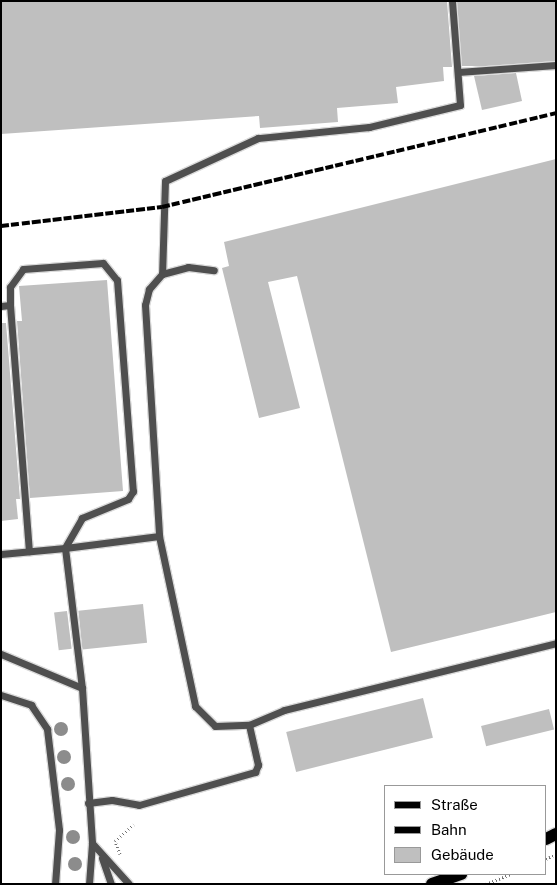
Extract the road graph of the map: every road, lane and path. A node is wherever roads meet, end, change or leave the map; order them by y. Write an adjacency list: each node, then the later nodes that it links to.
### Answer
1 (452, 1): 3 (lane)
2 (556, 65): 3 (lane)
3 (458, 72): 5 (lane)
4 (214, 270): 5 (lane)
5 (162, 274): 8 (lane)
6 (10, 305): 7 (lane); 9 (lane); 10 (lane)
7 (1, 306)
8 (158, 536): 9 (lane); 16 (lane)
9 (65, 548): 10 (lane); 14 (lane)
10 (28, 552): 11 (lane)
11 (1, 554)
12 (556, 643): 16 (lane)
13 (1, 654): 14 (lane)
14 (82, 688): 17 (lane)
15 (1, 695): 24 (lane)
16 (249, 724): 17 (lane)
17 (88, 803): 19 (lane)
18 (134, 824): 21 (path)
19 (92, 843): 20 (lane); 25 (lane)
20 (101, 857): 26 (lane); 27 (lane)
21 (122, 858)
22 (458, 875): 28 (main road)
23 (508, 875): 29 (path)
24 (55, 884)
25 (89, 884)
26 (111, 884)
27 (129, 884)
28 (432, 884)
29 (486, 884)

